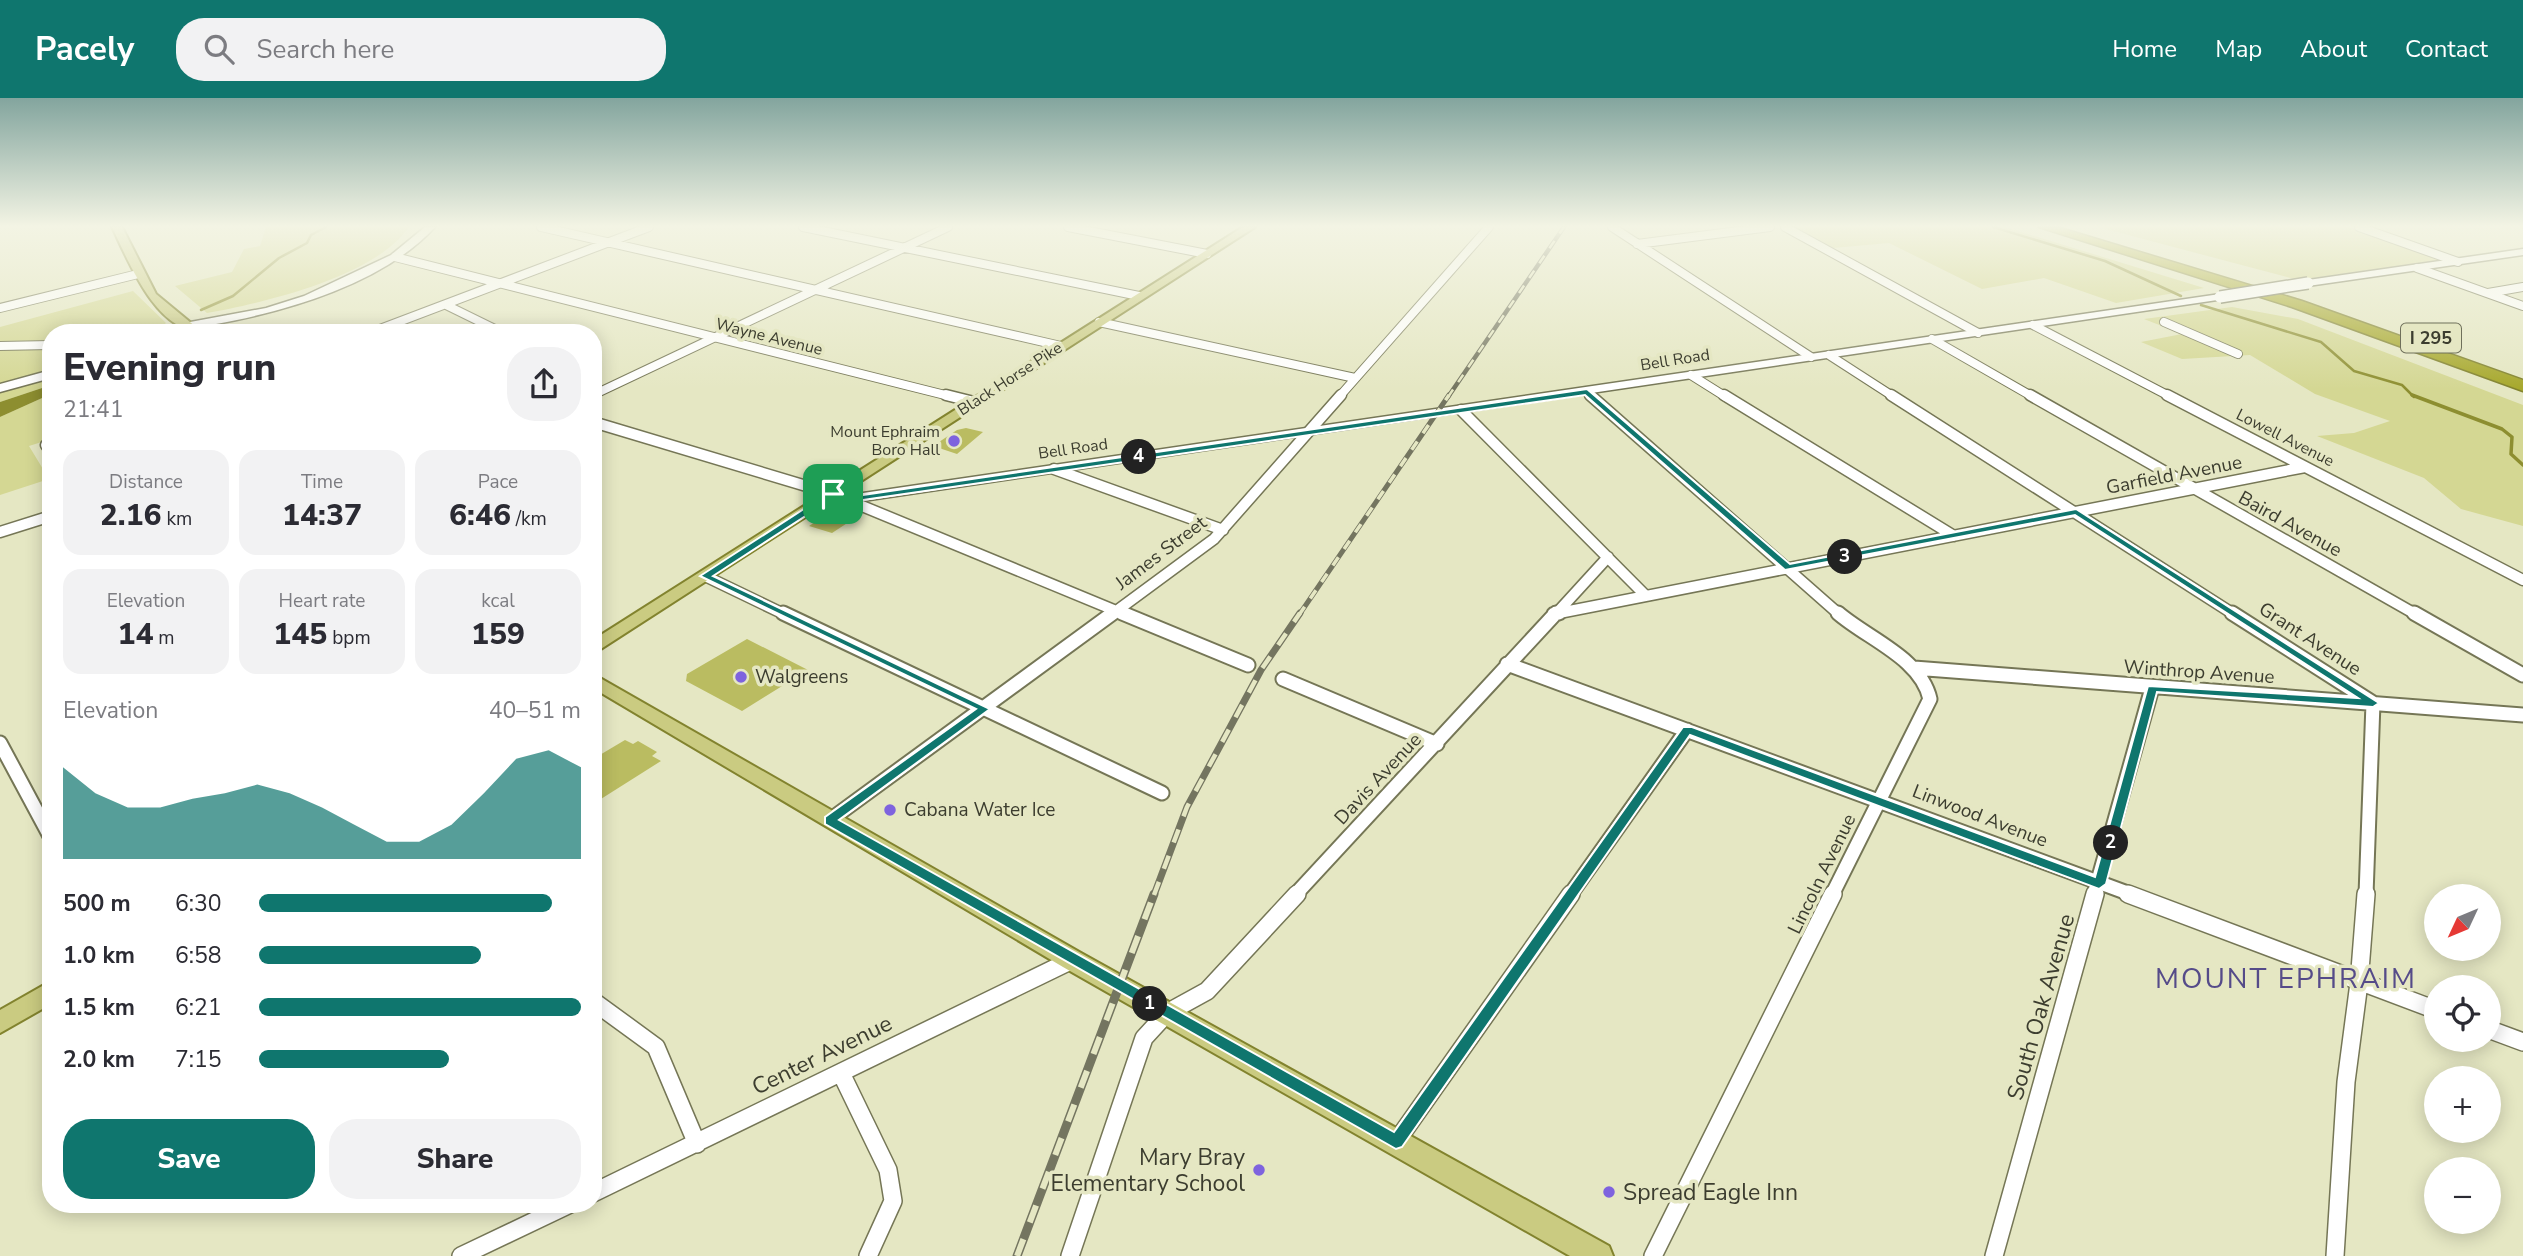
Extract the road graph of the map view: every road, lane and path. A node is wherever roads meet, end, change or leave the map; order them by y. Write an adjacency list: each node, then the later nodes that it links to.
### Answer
1 (110, 281): 24 (street)
2 (142, 281): 27 (main road)
3 (348, 281): 28 (street)
4 (492, 281): 17 (street, Wayne Avenue)
5 (505, 281): 17 (street)
6 (780, 281): 19 (street)
7 (832, 281): 19 (street)
8 (1067, 281): 21 (street)
9 (1163, 281): 21 (main road, Black Horse Pike)
10 (1441, 281): 44 (street, James Street)
11 (1694, 281): 40 (street)
12 (1884, 281): 32 (street)
13 (2223, 281): 46 (highway, I 295)
14 (2257, 281): 41 (highway, I 295)
15 (2322, 281): 31 (street, Bell Road, bridge)
16 (2454, 281): 20 (street)
17 (500, 283): 22 (street); 33 (street, Wayne Avenue)
18 (2523, 287): 20 (street)
19 (815, 289): 33 (street); 37 (street)
20 (2488, 293): 23 (street)
21 (1139, 296): 25 (main road, Black Horse Pike)
22 (446, 304): 29 (street); 30 (street)
23 (2523, 306)
24 (0, 309)
25 (1099, 322): 37 (main road, Black Horse Pike); 44 (street)
26 (2164, 322): 38 (street)
27 (185, 324)
28 (211, 324)
29 (393, 324)
30 (485, 324)
31 (2033, 325): 32 (street, Bell Road); 55 (street, Lowell Avenue)
32 (1978, 332): 34 (street, Bell Road)
33 (716, 338): 47 (street); 51 (street, Wayne Avenue)
34 (1932, 339): 39 (street, Bell Road); 57 (street, Baird Avenue)
35 (42, 345): 36 (street)
36 (0, 346)
37 (1061, 346): 51 (main road, Black Horse Pike)
38 (2238, 354)
39 (1829, 355): 40 (street, Bell Road); 59 (street, Grant Avenue)
40 (1811, 357): 42 (street, Bell Road)
41 (2523, 371)
42 (1691, 375): 50 (street, Bell Road); 63 (street)
43 (42, 376): 48 (street)
44 (1354, 379): 54 (street, James Street)
45 (602, 384): 47 (street)
46 (2523, 386)
47 (609, 387): 49 (street)
48 (0, 388)
49 (602, 391)
50 (1587, 392): 52 (street, Bell Road); 65 (street, Lincoln Avenue)
51 (974, 402): 58 (main road, Black Horse Pike)
52 (1461, 411): 54 (street, Bell Road); 64 (street)
53 (602, 425): 58 (street)
54 (1305, 433): 56 (street, Bell Road); 61 (street, James Street)
55 (2305, 467): 57 (street, Garfield Avenue); 67 (street, Lowell Avenue)
56 (1054, 469): 58 (street, Bell Road); 61 (street)
57 (2193, 490): 59 (street, Garfield Avenue); 75 (street, Baird Avenue)
58 (833, 494): 66 (main road, Black Horse Pike); 69 (street)
59 (2076, 512): 63 (street, Garfield Avenue); 79 (street, Grant Avenue)
60 (42, 519): 62 (street)
61 (1223, 530): 69 (street, James Street)
62 (0, 532)
63 (1954, 536): 65 (street, Garfield Avenue)
64 (1608, 557): 68 (street); 70 (street, Davis Avenue)
65 (1788, 568): 68 (street, Garfield Avenue); 74 (street, Lincoln Avenue)
66 (705, 576): 71 (main road, Black Horse Pike); 80 (street)
67 (2523, 580)
68 (1646, 596): 70 (street, Garfield Avenue)
69 (1116, 611): 73 (street); 80 (street, James Street)
70 (1554, 615): 72 (street, Davis Avenue)
71 (602, 642)
72 (1507, 664): 82 (street, Linwood Avenue); 84 (street, Davis Avenue)
73 (1248, 666)
74 (1914, 668): 78 (street, Winthrop Avenue); 86 (street, Lincoln Avenue)
75 (2523, 675)
76 (1283, 678): 84 (street)
77 (602, 685): 87 (main road)
78 (2152, 688): 79 (street, Winthrop Avenue); 89 (street, South Oak Avenue)
79 (2373, 703): 81 (street, Winthrop Avenue); 91 (street)
80 (985, 709): 85 (street); 87 (street, James Street)
81 (2523, 715)
82 (1687, 730): 86 (street, Linwood Avenue); 100 (street)
83 (0, 743): 88 (street)
84 (1437, 744): 95 (street, Davis Avenue)
85 (1163, 793)
86 (1880, 800): 89 (street, Linwood Avenue); 108 (street, Lincoln Avenue)
87 (830, 820): 90 (main road)
88 (42, 821)
89 (2099, 884): 91 (street, Linwood Avenue); 109 (street, South Oak Avenue)
90 (1072, 960): 95 (main road); 99 (street, Center Avenue)
91 (2359, 983): 93 (street, Linwood Avenue); 110 (street)
92 (42, 997): 96 (main road)
93 (2424, 1006)
94 (602, 1008): 101 (street)
95 (1167, 1013): 100 (main road); 106 (street, Davis Avenue)
96 (0, 1023)
97 (2501, 1034): 98 (street)
98 (2523, 1042)
99 (841, 1073): 101 (street, Center Avenue); 105 (street)
100 (1396, 1142): 107 (main road)
101 (697, 1144): 102 (street, Center Avenue)
102 (602, 1189)
103 (551, 1213): 104 (street)
104 (461, 1256)
105 (868, 1256)
106 (1070, 1256)
107 (1598, 1256)
108 (1653, 1256)
109 (1994, 1256)
110 (2335, 1256)

